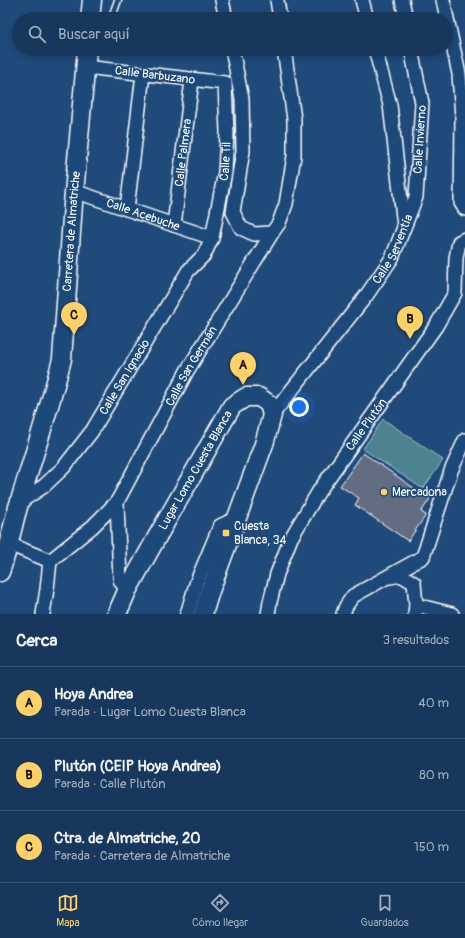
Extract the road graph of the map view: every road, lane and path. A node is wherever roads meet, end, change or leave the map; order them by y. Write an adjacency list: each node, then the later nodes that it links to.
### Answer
1 (92, 0): 8 (main road)
2 (118, 0): 9 (lane)
3 (222, 0): 10 (street)
4 (277, 0): 11 (street)
5 (362, 0): 12 (street)
6 (402, 0): 13 (street)
7 (443, 0): 14 (street)
8 (91, 12)
9 (114, 12)
10 (225, 12)
11 (279, 12)
12 (365, 12)
13 (405, 12)
14 (446, 12)
15 (453, 46): 27 (street)
16 (86, 56): 21 (main road, Carretera de Almatriche)
17 (233, 56): 30 (street)
18 (285, 56): 30 (street)
19 (377, 56): 29 (street, Calle Serventía)
20 (413, 56): 29 (street, Calle Invierno)
21 (85, 67): 22 (street, Calle Barbuzano); 25 (main road, Carretera de Almatriche)
22 (143, 74): 23 (street, Calle Barbuzano); 26 (street)
23 (192, 80): 24 (street, Calle Barbuzano); 28 (street, Calle Palmera)
24 (225, 84): 31 (street, Calle Til)
25 (74, 191): 26 (street, Calle Acebuche); 36 (main road, Carretera de Almatriche)
26 (127, 209): 28 (street, Calle Acebuche)
27 (465, 209)
28 (174, 225): 31 (street, Calle Acebuche)
29 (404, 228): 33 (street, Calle Serventía)
30 (272, 233): 35 (street, Calle San Germán)
31 (212, 238): 36 (street, Calle San Ignacio)
32 (465, 239): 48 (street, Calle Plutón)
33 (272, 415): 37 (main road); 42 (main road, Lugar Lomo Cuesta Blanca)
34 (465, 440): 41 (street)
35 (117, 502): 39 (street, Calle San Germán); 42 (street)
36 (18, 508): 38 (main road, Carretera de Almatriche)
37 (237, 518): 46 (street); 47 (main road)
38 (4, 542): 39 (street); 40 (main road)
39 (50, 562): 44 (street)
40 (0, 572)
41 (387, 578): 43 (street); 49 (street)
42 (127, 591): 45 (main road, Lugar Lomo Cuesta Blanca)
43 (415, 610): 50 (street)
44 (42, 614)
45 (117, 614)
46 (187, 614)
47 (203, 614)
48 (268, 614)
49 (343, 614)
50 (452, 614)

